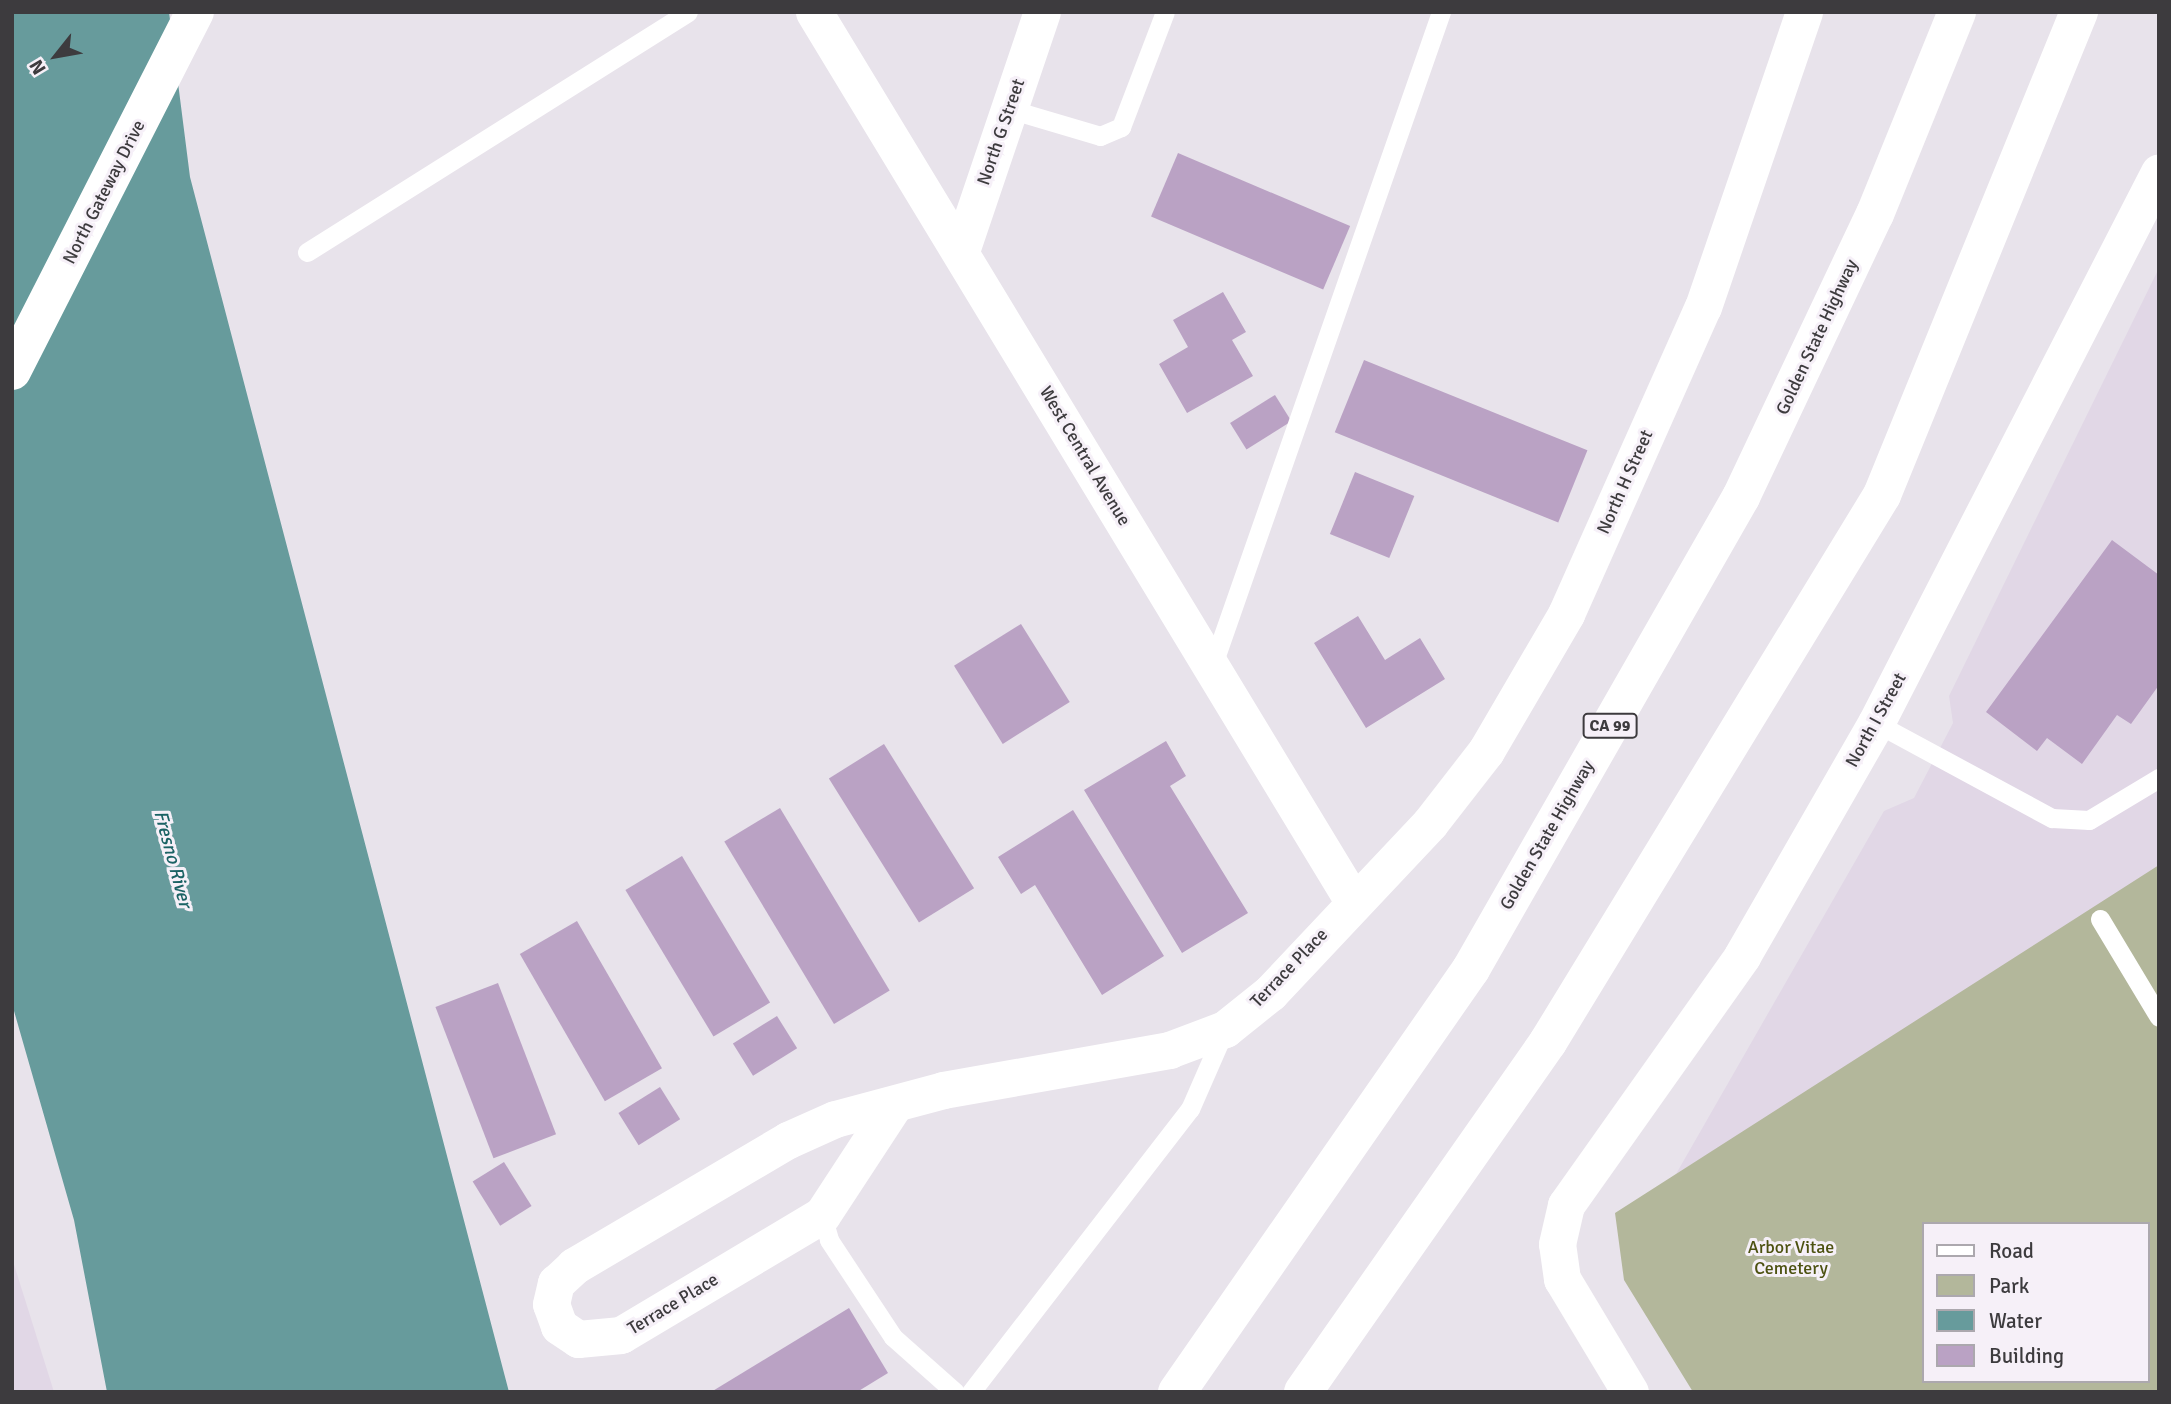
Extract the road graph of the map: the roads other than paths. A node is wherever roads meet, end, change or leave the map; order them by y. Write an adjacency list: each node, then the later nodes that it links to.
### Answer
1 (195, 12): 14 (main road, North Gateway Drive)
2 (688, 12): 13 (lane)
3 (814, 12): 12 (street, West Central Avenue)
4 (1042, 12): 10 (street, North G Street)
5 (1165, 12): 10 (lane)
6 (1441, 12): 15 (lane)
7 (1804, 12): 18 (street, North H Street)
8 (1957, 12): 26 (main road, Golden State Highway / CA 99)
9 (2079, 12): 27 (main road)
10 (1009, 109): 12 (street, North G Street)
11 (2157, 180): 16 (street, North I Street)
12 (961, 251): 15 (street, West Central Avenue)
13 (307, 252)
14 (12, 371)
15 (1212, 667): 18 (street, West Central Avenue)
16 (1876, 723): 17 (lane); 28 (street, North I Street)
17 (2159, 778)
18 (1353, 901): 21 (street, Terrace Place)
19 (2100, 919): 20 (lane)
20 (2159, 1017)
21 (1225, 1029): 22 (street, Terrace Place); 25 (lane)
22 (894, 1105): 23 (street, Terrace Place); 23 (street, Terrace Place)
23 (822, 1215): 24 (lane)
24 (955, 1392)
25 (971, 1392)
26 (1177, 1392)
27 (1303, 1392)
28 (1630, 1392)

